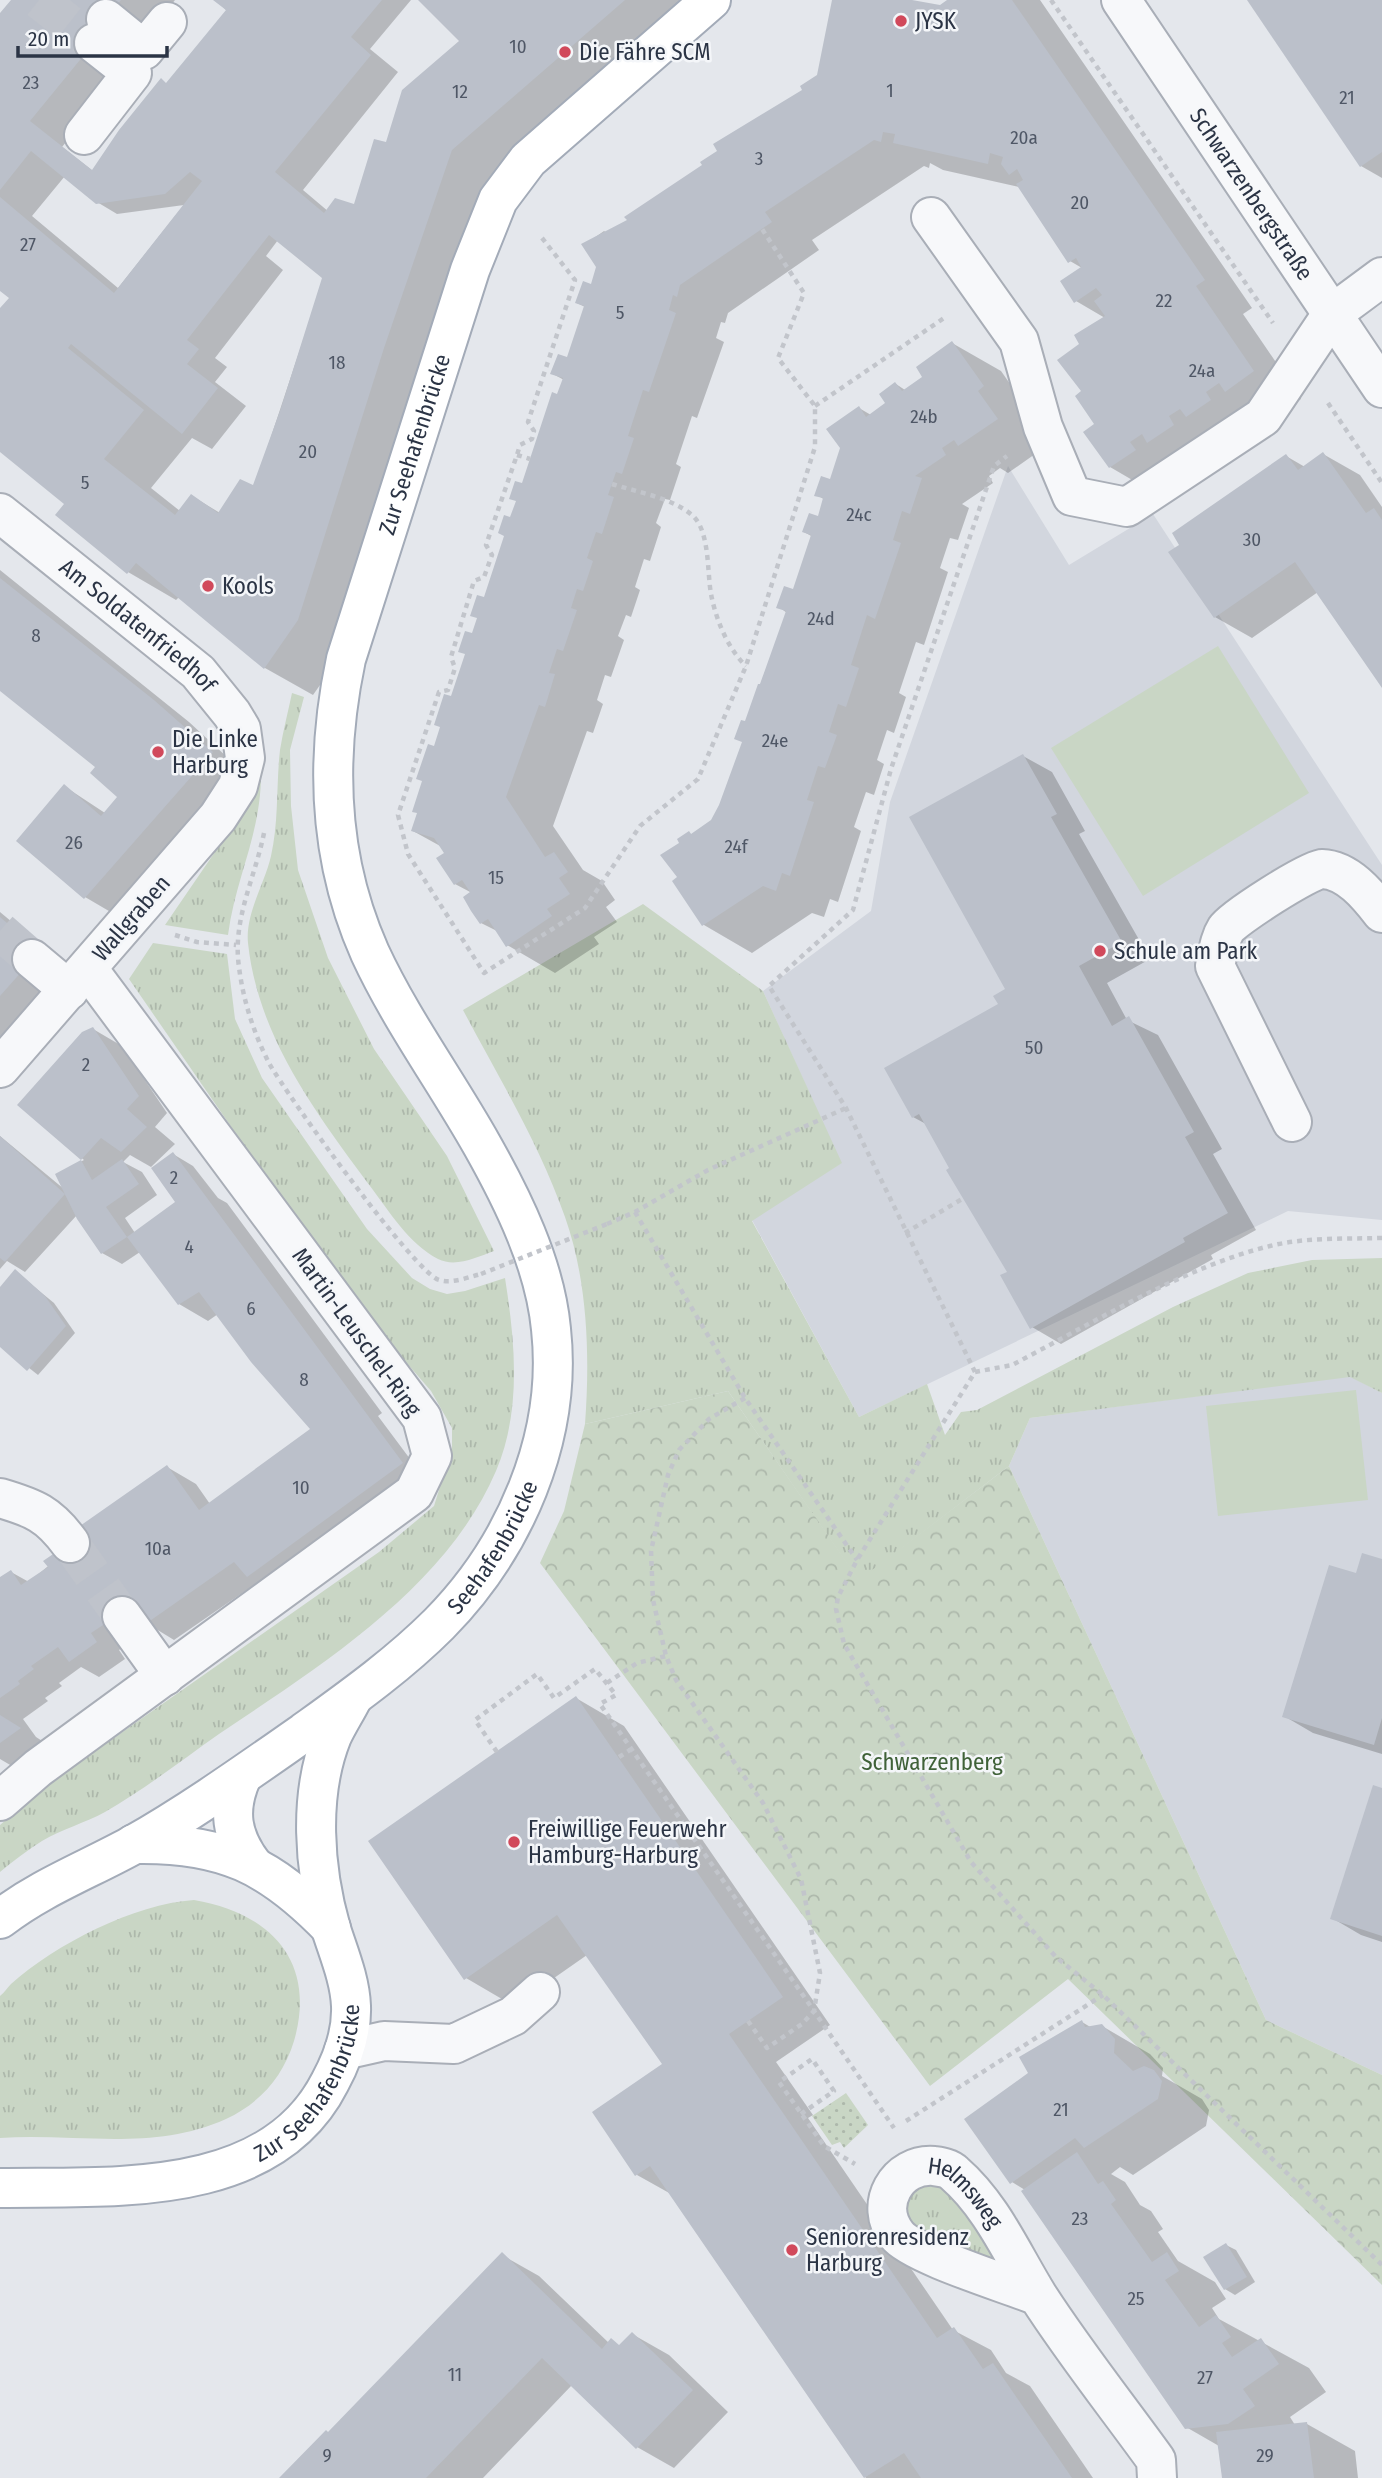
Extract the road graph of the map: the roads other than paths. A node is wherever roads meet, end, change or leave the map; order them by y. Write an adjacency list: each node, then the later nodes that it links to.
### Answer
1 (711, 0): 13 (main road, Zur Seehafenbrücke)
2 (1121, 0): 7 (street, Schwarzenbergstraße)
3 (167, 22): 4 (street)
4 (84, 135)
5 (931, 217): 7 (street)
6 (1382, 277): 7 (street)
7 (1332, 314): 8 (street, Schwarzenbergstraße)
8 (1382, 387)
9 (0, 513): 10 (street, Am Soldatenfriedhof)
10 (245, 758): 14 (street, Wallgraben)
11 (1382, 913): 16 (street)
12 (32, 959): 14 (street, Martin-Leuschel-Ring)
13 (383, 975): 21 (main road, Seehafenbrücke)
14 (78, 979): 15 (street, Wallgraben); 20 (street, Martin-Leuschel-Ring)
15 (0, 1068)
16 (1292, 1122)
17 (0, 1499): 18 (street)
18 (69, 1543)
19 (122, 1616): 20 (street)
20 (165, 1676): 23 (street, Martin-Leuschel-Ring)
21 (354, 1697): 22 (main road, Seehafenbrücke); 27 (main road, Zur Seehafenbrücke)
22 (242, 1776): 24 (main road, Seehafenbrücke); 25 (main road)
23 (0, 1801)
24 (134, 1844): 25 (main road); 26 (main road, Seehafenbrücke)
25 (253, 1865): 27 (main road)
26 (0, 1919)
27 (331, 1928): 29 (main road, Zur Seehafenbrücke)
28 (540, 1992): 29 (street)
29 (344, 2050): 30 (main road, Zur Seehafenbrücke)
30 (0, 2188)
31 (1038, 2296): 31 (street, Helmsweg); 32 (street, Helmsweg)
32 (1157, 2478)

